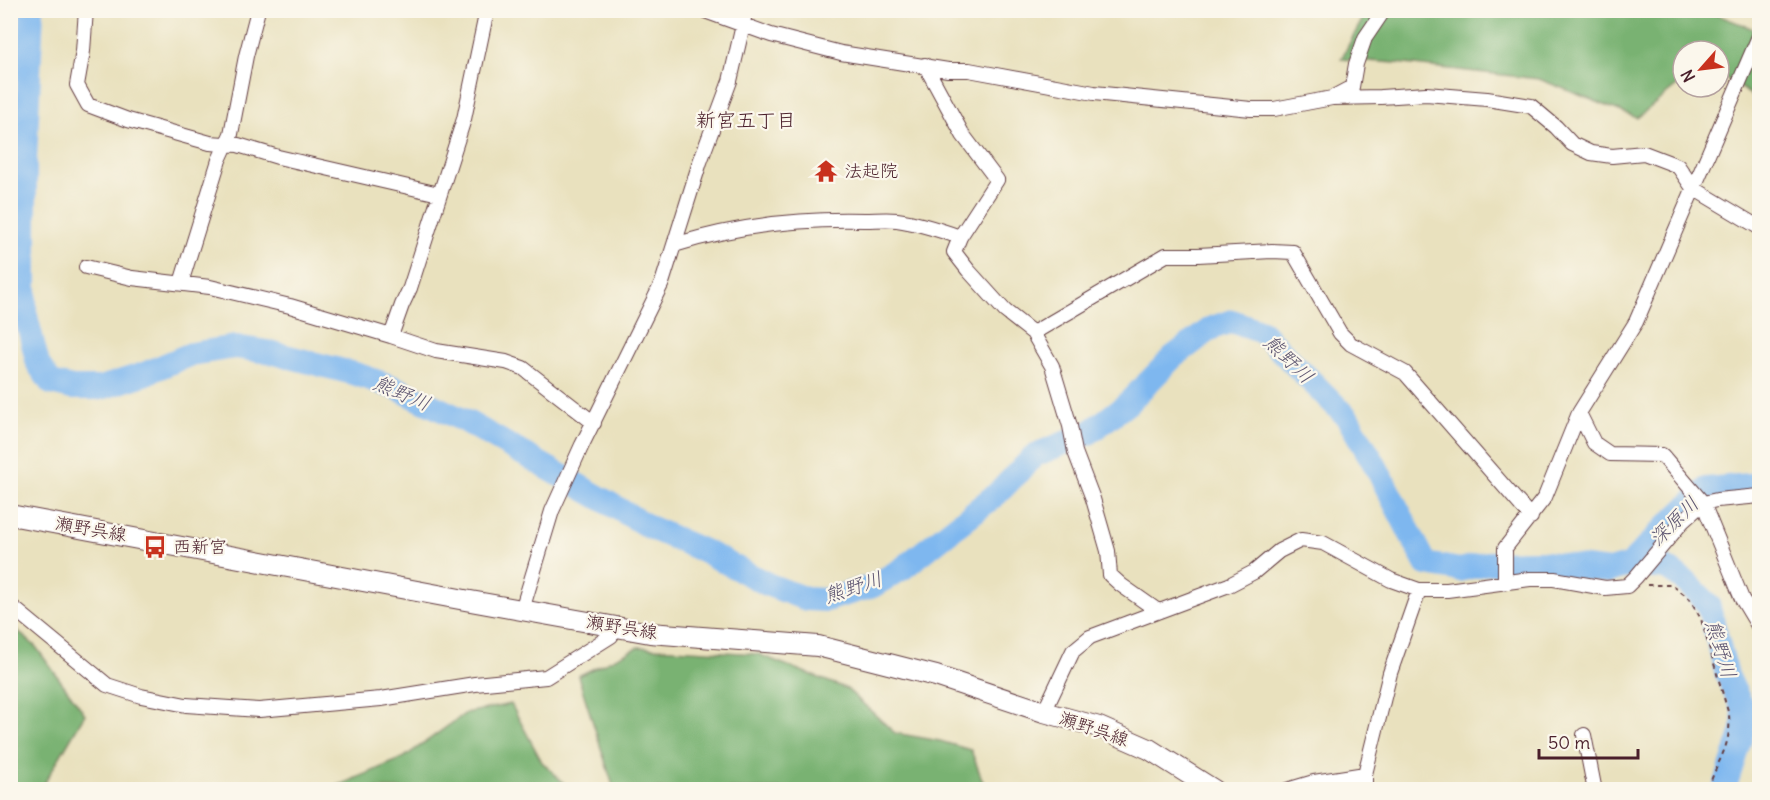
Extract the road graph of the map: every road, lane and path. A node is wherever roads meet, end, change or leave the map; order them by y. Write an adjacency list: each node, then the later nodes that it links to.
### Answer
1 (86, 10): 10 (street)
2 (258, 10): 10 (street)
3 (487, 10): 12 (street)
4 (702, 10): 6 (street)
5 (1384, 10): 9 (street)
6 (744, 18): 8 (street); 15 (street)
7 (1760, 34): 11 (street)
8 (925, 65): 9 (street); 14 (street)
9 (1332, 98): 11 (street)
10 (226, 145): 12 (street); 17 (street)
11 (1693, 188): 13 (street); 20 (street)
12 (439, 194): 19 (street)
13 (1760, 228)
14 (960, 237): 15 (street); 18 (street)
15 (674, 245): 21 (street)
16 (86, 267): 17 (street)
17 (181, 283): 19 (street)
18 (1033, 333): 25 (street); 31 (street)
19 (392, 336): 21 (street)
20 (1579, 413): 23 (street); 25 (street)
21 (594, 423): 30 (street)
22 (1760, 496): 23 (street)
23 (1703, 503): 27 (street); 33 (street)
24 (10, 515): 30 (main road, 瀬野呉線)
25 (1531, 517): 26 (street)
26 (1505, 577): 27 (street); 28 (street)
27 (1632, 581): 41 (path)
28 (1419, 590): 31 (street); 36 (street)
29 (10, 605): 32 (street)
30 (522, 610): 32 (main road, 瀬野呉線)
31 (1158, 611): 34 (street)
32 (616, 627): 34 (main road, 瀬野呉線)
33 (1760, 629)
34 (1044, 712): 37 (main road, 瀬野呉線)
35 (1584, 735): 40 (street)
36 (1365, 774): 38 (street); 39 (street)
37 (1215, 789)
38 (1287, 789)
39 (1365, 789)
40 (1592, 789)
41 (1708, 789)

